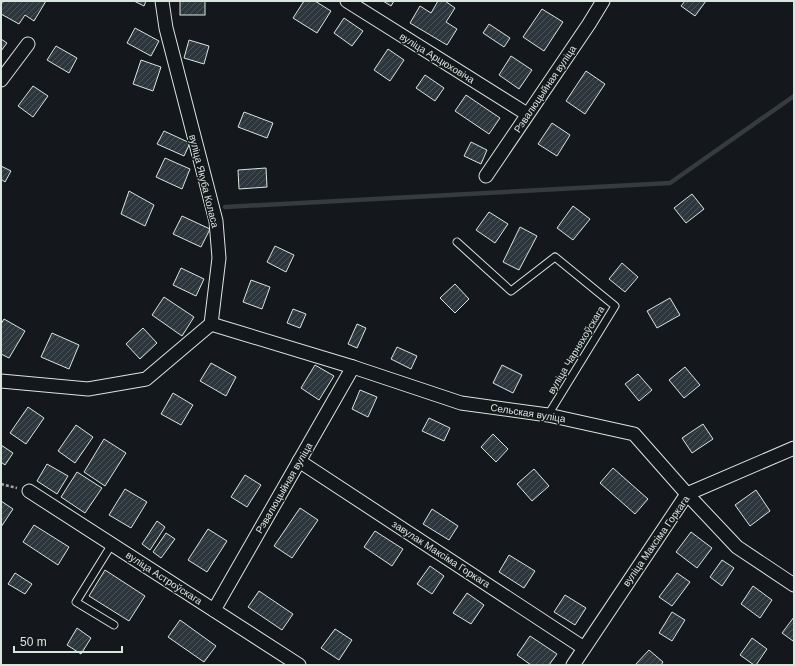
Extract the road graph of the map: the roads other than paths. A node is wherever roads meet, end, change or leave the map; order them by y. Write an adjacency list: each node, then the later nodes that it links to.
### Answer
1 (162, 1): 10 (street, вуліца Якуба Коласа)
2 (347, 1): 4 (street, вуліца Арцюховіча)
3 (603, 1): 7 (street, Рэвалюцыйная вуліца)
4 (362, 5): 7 (street, вуліца Арцюховіча)
5 (28, 44): 6 (street)
6 (1, 80)
7 (527, 114): 8 (street, Рэвалюцыйная вуліца)
8 (486, 176)
9 (457, 242): 13 (lane, вуліца Чарняхоўскага)
10 (211, 324): 11 (street, Сельская вуліца); 12 (street)
11 (353, 367): 13 (street, Сельская вуліца); 15 (street, Рэвалюцыйная вуліца)
12 (1, 382)
13 (548, 415): 17 (street, Сельская вуліца)
14 (794, 448): 17 (street, вуліца Максіма Горкага)
15 (299, 461): 20 (street, Рэвалюцыйная вуліца); 22 (street, завулак Максіма Горкага)
16 (29, 492): 18 (street, вуліца Астроўскага)
17 (687, 494): 19 (street, Сельская вуліца); 22 (street, вуліца Максіма Горкага)
18 (112, 544): 20 (street, вуліца Астроўскага); 21 (lane)
19 (794, 585)
20 (214, 610): 23 (street, вуліца Астроўскага)
21 (114, 625)
22 (584, 648): 24 (street, вуліца Максіма Горкага)
23 (299, 665)
24 (573, 665)

